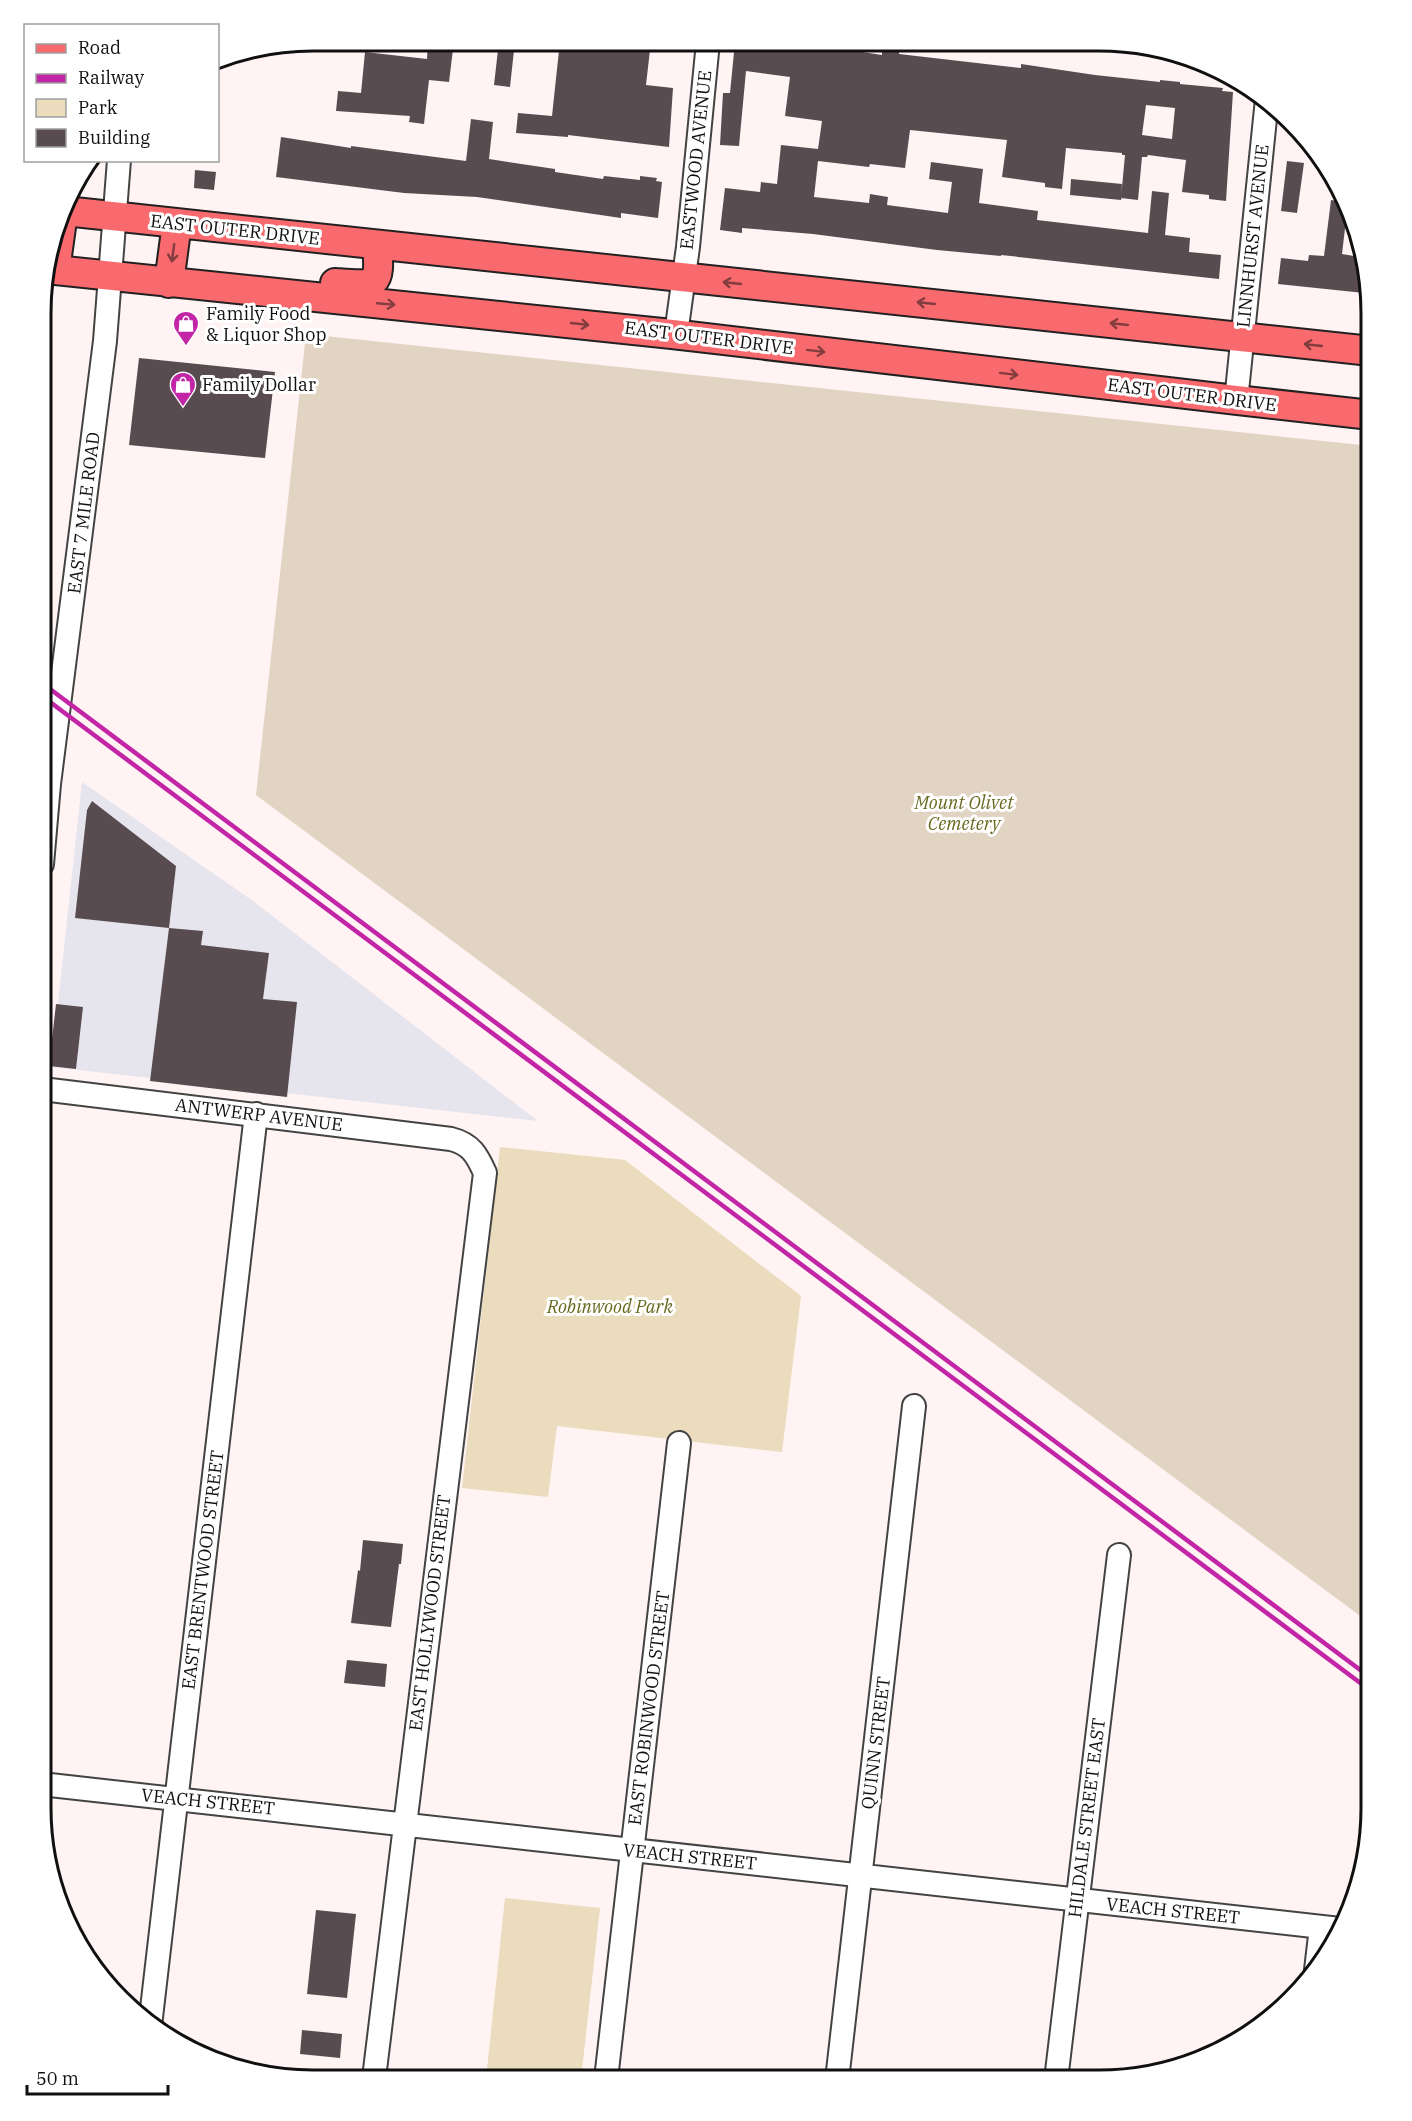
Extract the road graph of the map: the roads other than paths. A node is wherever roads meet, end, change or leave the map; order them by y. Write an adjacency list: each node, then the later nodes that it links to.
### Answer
1 (707, 51): 10 (street, EASTWOOD AVENUE)
2 (1266, 111): 14 (street, LINNHURST AVENUE)
3 (119, 162): 5 (street, EAST 7 MILE ROAD)
4 (72, 212): 5 (main road, EAST OUTER DRIVE)
5 (114, 217): 6 (main road, EAST OUTER DRIVE); 9 (street, EAST 7 MILE ROAD)
6 (177, 224): 7 (main road, EAST OUTER DRIVE); 11 (main road, one-way to 11)
7 (377, 245): 10 (main road, EAST OUTER DRIVE); 12 (main road)
8 (55, 270): 9 (main road, EAST OUTER DRIVE)
9 (110, 276): 11 (main road, EAST OUTER DRIVE); 18 (street, EAST 7 MILE ROAD)
10 (683, 278): 13 (street, EASTWOOD AVENUE); 14 (main road, EAST OUTER DRIVE, one-way to 10)
11 (169, 284): 12 (main road, EAST OUTER DRIVE)
12 (224, 288): 13 (main road, EAST OUTER DRIVE, one-way to 13)
13 (676, 334): 16 (main road, EAST OUTER DRIVE, one-way to 16)
14 (1243, 337): 15 (main road, EAST OUTER DRIVE, one-way to 14); 16 (street, LINNHURST AVENUE)
15 (1361, 350)
16 (1236, 400): 17 (main road, EAST OUTER DRIVE)
17 (1361, 414)
18 (51, 768)
19 (51, 1090): 20 (street, ANTWERP AVENUE)
20 (256, 1114): 21 (street, ANTWERP AVENUE); 26 (street, EAST BRENTWOOD STREET)
21 (473, 1151): 27 (street, EAST HOLLYWOOD STREET)
22 (914, 1406): 29 (street, QUINN STREET)
23 (679, 1443): 28 (street, EAST ROBINWOOD STREET)
24 (1119, 1555): 30 (street, HILDALE STREET EAST)
25 (51, 1785): 26 (street, VEACH STREET)
26 (176, 1799): 27 (street, VEACH STREET); 32 (street, EAST BRENTWOOD STREET)
27 (404, 1824): 28 (street, VEACH STREET); 33 (street, EAST HOLLYWOOD STREET)
28 (632, 1850): 29 (street, VEACH STREET); 34 (street, EAST ROBINWOOD STREET)
29 (860, 1876): 30 (street, VEACH STREET); 35 (street, QUINN STREET)
30 (1077, 1900): 31 (street, VEACH STREET); 36 (street, HILDALE STREET EAST)
31 (1331, 1928)
32 (151, 2014)
33 (375, 2070)
34 (607, 2070)
35 (838, 2070)
36 (1057, 2070)

